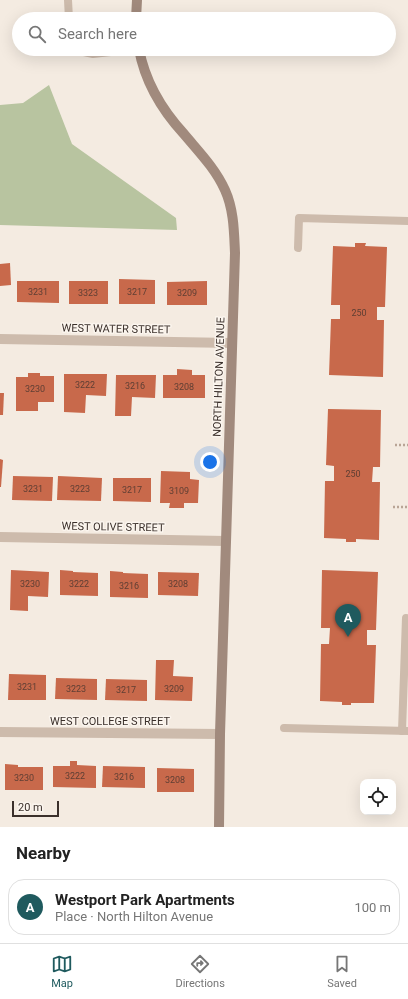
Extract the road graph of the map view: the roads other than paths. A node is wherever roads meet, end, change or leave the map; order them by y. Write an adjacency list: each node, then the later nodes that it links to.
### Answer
1 (68, 0): 3 (lane)
2 (137, 0): 4 (street)
3 (69, 12)
4 (136, 12)
5 (140, 56): 9 (street, NORTH HILTON AVENUE)
6 (408, 221): 7 (lane)
7 (298, 248)
8 (0, 339): 9 (street, WEST WATER STREET)
9 (232, 343): 11 (street, NORTH HILTON AVENUE)
10 (0, 537): 11 (street, WEST OLIVE STREET)
11 (226, 541): 16 (street, NORTH HILTON AVENUE)
12 (406, 618): 14 (lane)
13 (284, 728): 14 (lane)
14 (405, 731)
15 (0, 732): 16 (street, WEST COLLEGE STREET)
16 (220, 734): 17 (street, NORTH HILTON AVENUE)
17 (219, 827)

